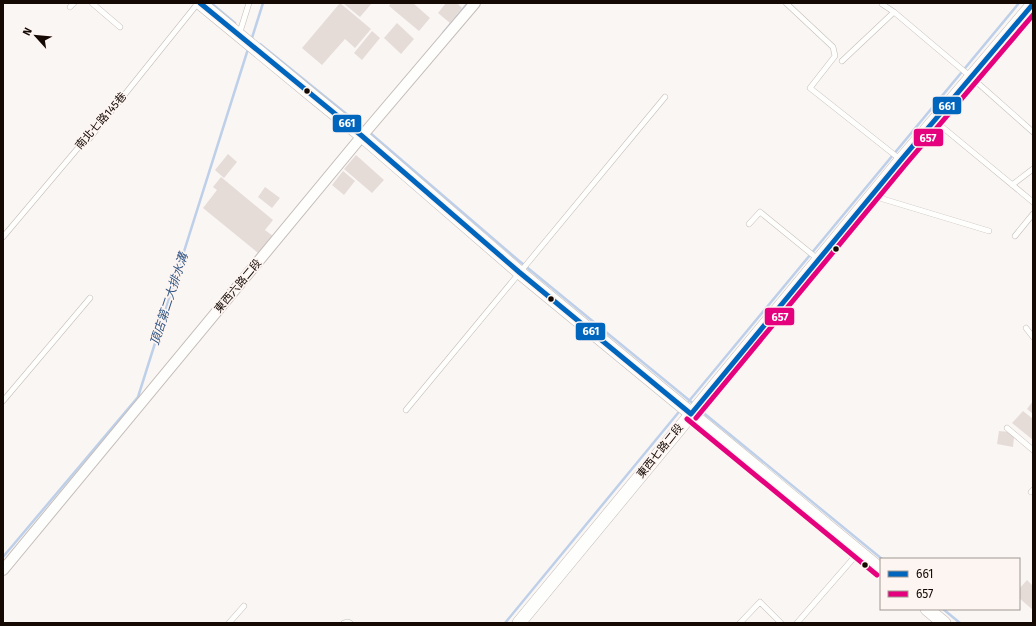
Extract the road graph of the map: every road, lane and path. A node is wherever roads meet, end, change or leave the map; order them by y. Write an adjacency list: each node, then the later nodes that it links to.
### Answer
1 (92, 3): 9 (lane)
2 (199, 3): 10 (street); 26 (lane, 南北七路145巷)
3 (249, 3): 10 (lane)
4 (474, 3): 16 (street, 東西六路二段)
5 (786, 3): 17 (lane)
6 (883, 3): 8 (lane)
7 (1033, 4): 12 (street, 東西七路二段)
8 (894, 12): 11 (lane); 12 (lane)
9 (120, 26)
10 (239, 36): 16 (street)
11 (842, 60)
12 (972, 77): 14 (street, 東西七路二段); 15 (lane)
13 (665, 97): 28 (lane)
14 (934, 121): 17 (street, 東西七路二段); 19 (lane)
15 (1033, 132)
16 (362, 136): 28 (street); 39 (street, 東西六路二段)
17 (901, 160): 20 (street, 東西七路二段)
18 (1033, 169): 19 (lane)
19 (1012, 185): 21 (lane)
20 (872, 196): 24 (lane); 27 (street, 東西七路二段)
21 (1033, 202)
22 (1033, 214): 25 (lane)
23 (749, 224): 27 (lane)
24 (989, 231)
25 (1015, 236)
26 (3, 238)
27 (819, 260): 34 (street, 東西七路二段)
28 (519, 272): 33 (lane); 34 (street)
29 (90, 298): 32 (lane)
30 (1026, 328): 31 (lane)
31 (1033, 337)
32 (3, 401)
33 (406, 410)
34 (691, 414): 37 (street); 45 (street, 東西七路二段)
35 (1007, 428): 36 (lane)
36 (1033, 450)
37 (859, 552): 38 (street); 48 (lane)
38 (880, 569)
39 (3, 570)
40 (244, 606): 42 (lane)
41 (928, 610): 49 (street)
42 (229, 623)
43 (344, 623): 44 (lane)
44 (350, 623)
45 (519, 623)
46 (740, 623): 47 (lane)
47 (781, 623)
48 (797, 623)
49 (944, 623)

